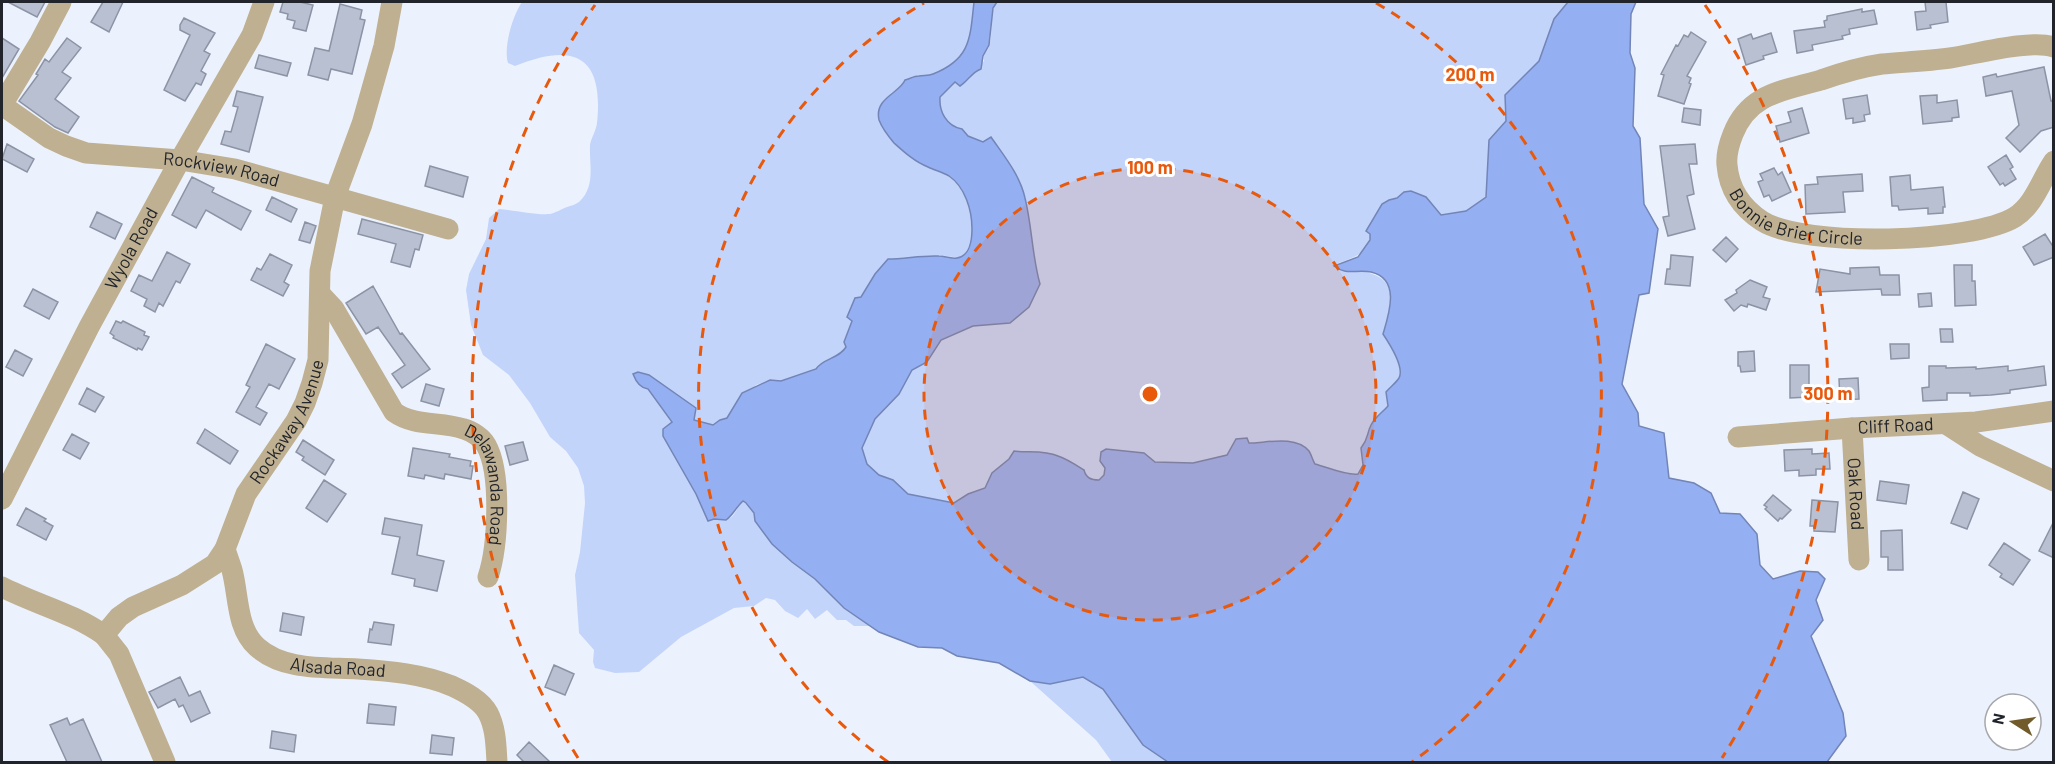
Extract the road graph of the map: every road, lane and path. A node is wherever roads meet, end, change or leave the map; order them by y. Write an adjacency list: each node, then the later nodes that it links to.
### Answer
1 (61, 2): 5 (street)
2 (264, 2): 6 (street, Wyola Road)
3 (392, 2): 8 (street, Rockaway Avenue)
4 (2054, 47): 7 (street, Bonnie Brier Circle)
5 (2, 105): 6 (street, Rockview Road)
6 (180, 160): 8 (street, Rockview Road); 16 (street, Wyola Road)
7 (2054, 161)
8 (335, 197): 9 (street, Rockview Road); 10 (street, Rockaway Avenue)
9 (448, 229)
10 (321, 294): 17 (street, Rockaway Avenue); 19 (street, Delawanda Road)
11 (2054, 411): 12 (street, Cliff Road)
12 (1946, 424): 13 (street, Cliff Road); 15 (street)
13 (1852, 428): 14 (street, Cliff Road); 18 (street, Oak Road)
14 (1738, 437)
15 (2054, 481)
16 (2, 499)
17 (225, 549): 21 (street, Rockaway Avenue); 22 (street, Alsada Road)
18 (1859, 560)
19 (488, 577)
20 (2, 587): 21 (street)
21 (104, 635): 23 (street)
22 (496, 752)
23 (165, 762)

